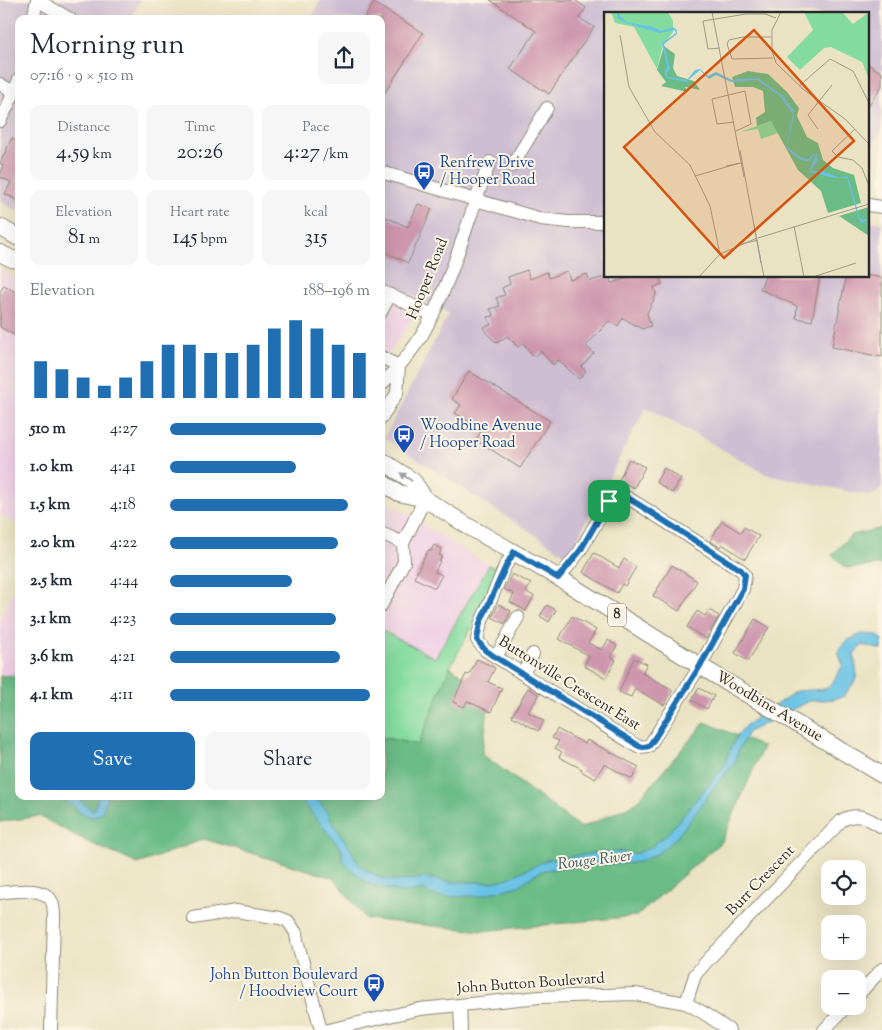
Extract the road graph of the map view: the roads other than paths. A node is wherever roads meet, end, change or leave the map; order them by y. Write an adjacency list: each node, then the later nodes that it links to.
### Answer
1 (37, 0): 2 (street); 3 (street)
2 (35, 15)
3 (63, 15)
4 (0, 84): 5 (street)
5 (14, 92): 7 (street)
6 (547, 108): 9 (street)
7 (0, 121)
8 (490, 162): 11 (street, Hooper Road)
9 (512, 166)
10 (385, 173): 11 (street)
11 (475, 199): 12 (street); 18 (street, Hooper Road)
12 (604, 222)
13 (0, 227): 14 (main road)
14 (15, 236)
15 (0, 253): 16 (main road)
16 (15, 260)
17 (385, 293): 18 (street)
18 (433, 315): 20 (street, Hooper Road)
19 (385, 359): 20 (street)
20 (400, 366): 21 (street, Hooper Road); 22 (street, Hooper Road)
21 (385, 381)
22 (385, 412)
23 (385, 463): 25 (main road, Woodbine Avenue / 8, one-way to 23)
24 (385, 484): 25 (main road, Woodbine Avenue / 8)
25 (425, 499): 27 (street); 28 (main road, Woodbine Avenue / 8)
26 (385, 535): 27 (street)
27 (403, 543): 30 (street)
28 (514, 552): 29 (main road, Woodbine Avenue / 8); 33 (street, Buttonville Crescent East)
29 (558, 578): 34 (main road, Woodbine Avenue / 8); 34 (street)
30 (385, 598)
31 (518, 617): 33 (street)
32 (533, 654): 35 (street)
33 (496, 657): 35 (street, Buttonville Crescent East)
34 (700, 666): 35 (street, Buttonville Crescent East); 36 (main road, Woodbine Avenue / 8)
35 (523, 674)
36 (882, 775)
37 (882, 827): 42 (street, Burr Crescent)
38 (0, 893): 45 (street)
39 (193, 918): 46 (street)
40 (882, 969): 41 (street)
41 (866, 986)
42 (686, 1003): 43 (street, John Button Boulevard); 49 (street, John Button Boulevard)
43 (460, 1005): 47 (street, John Button Boulevard); 48 (street)
44 (838, 1015): 50 (street)
45 (51, 1030)
46 (321, 1030)
47 (328, 1030)
48 (461, 1030)
49 (729, 1030)
50 (824, 1030)

